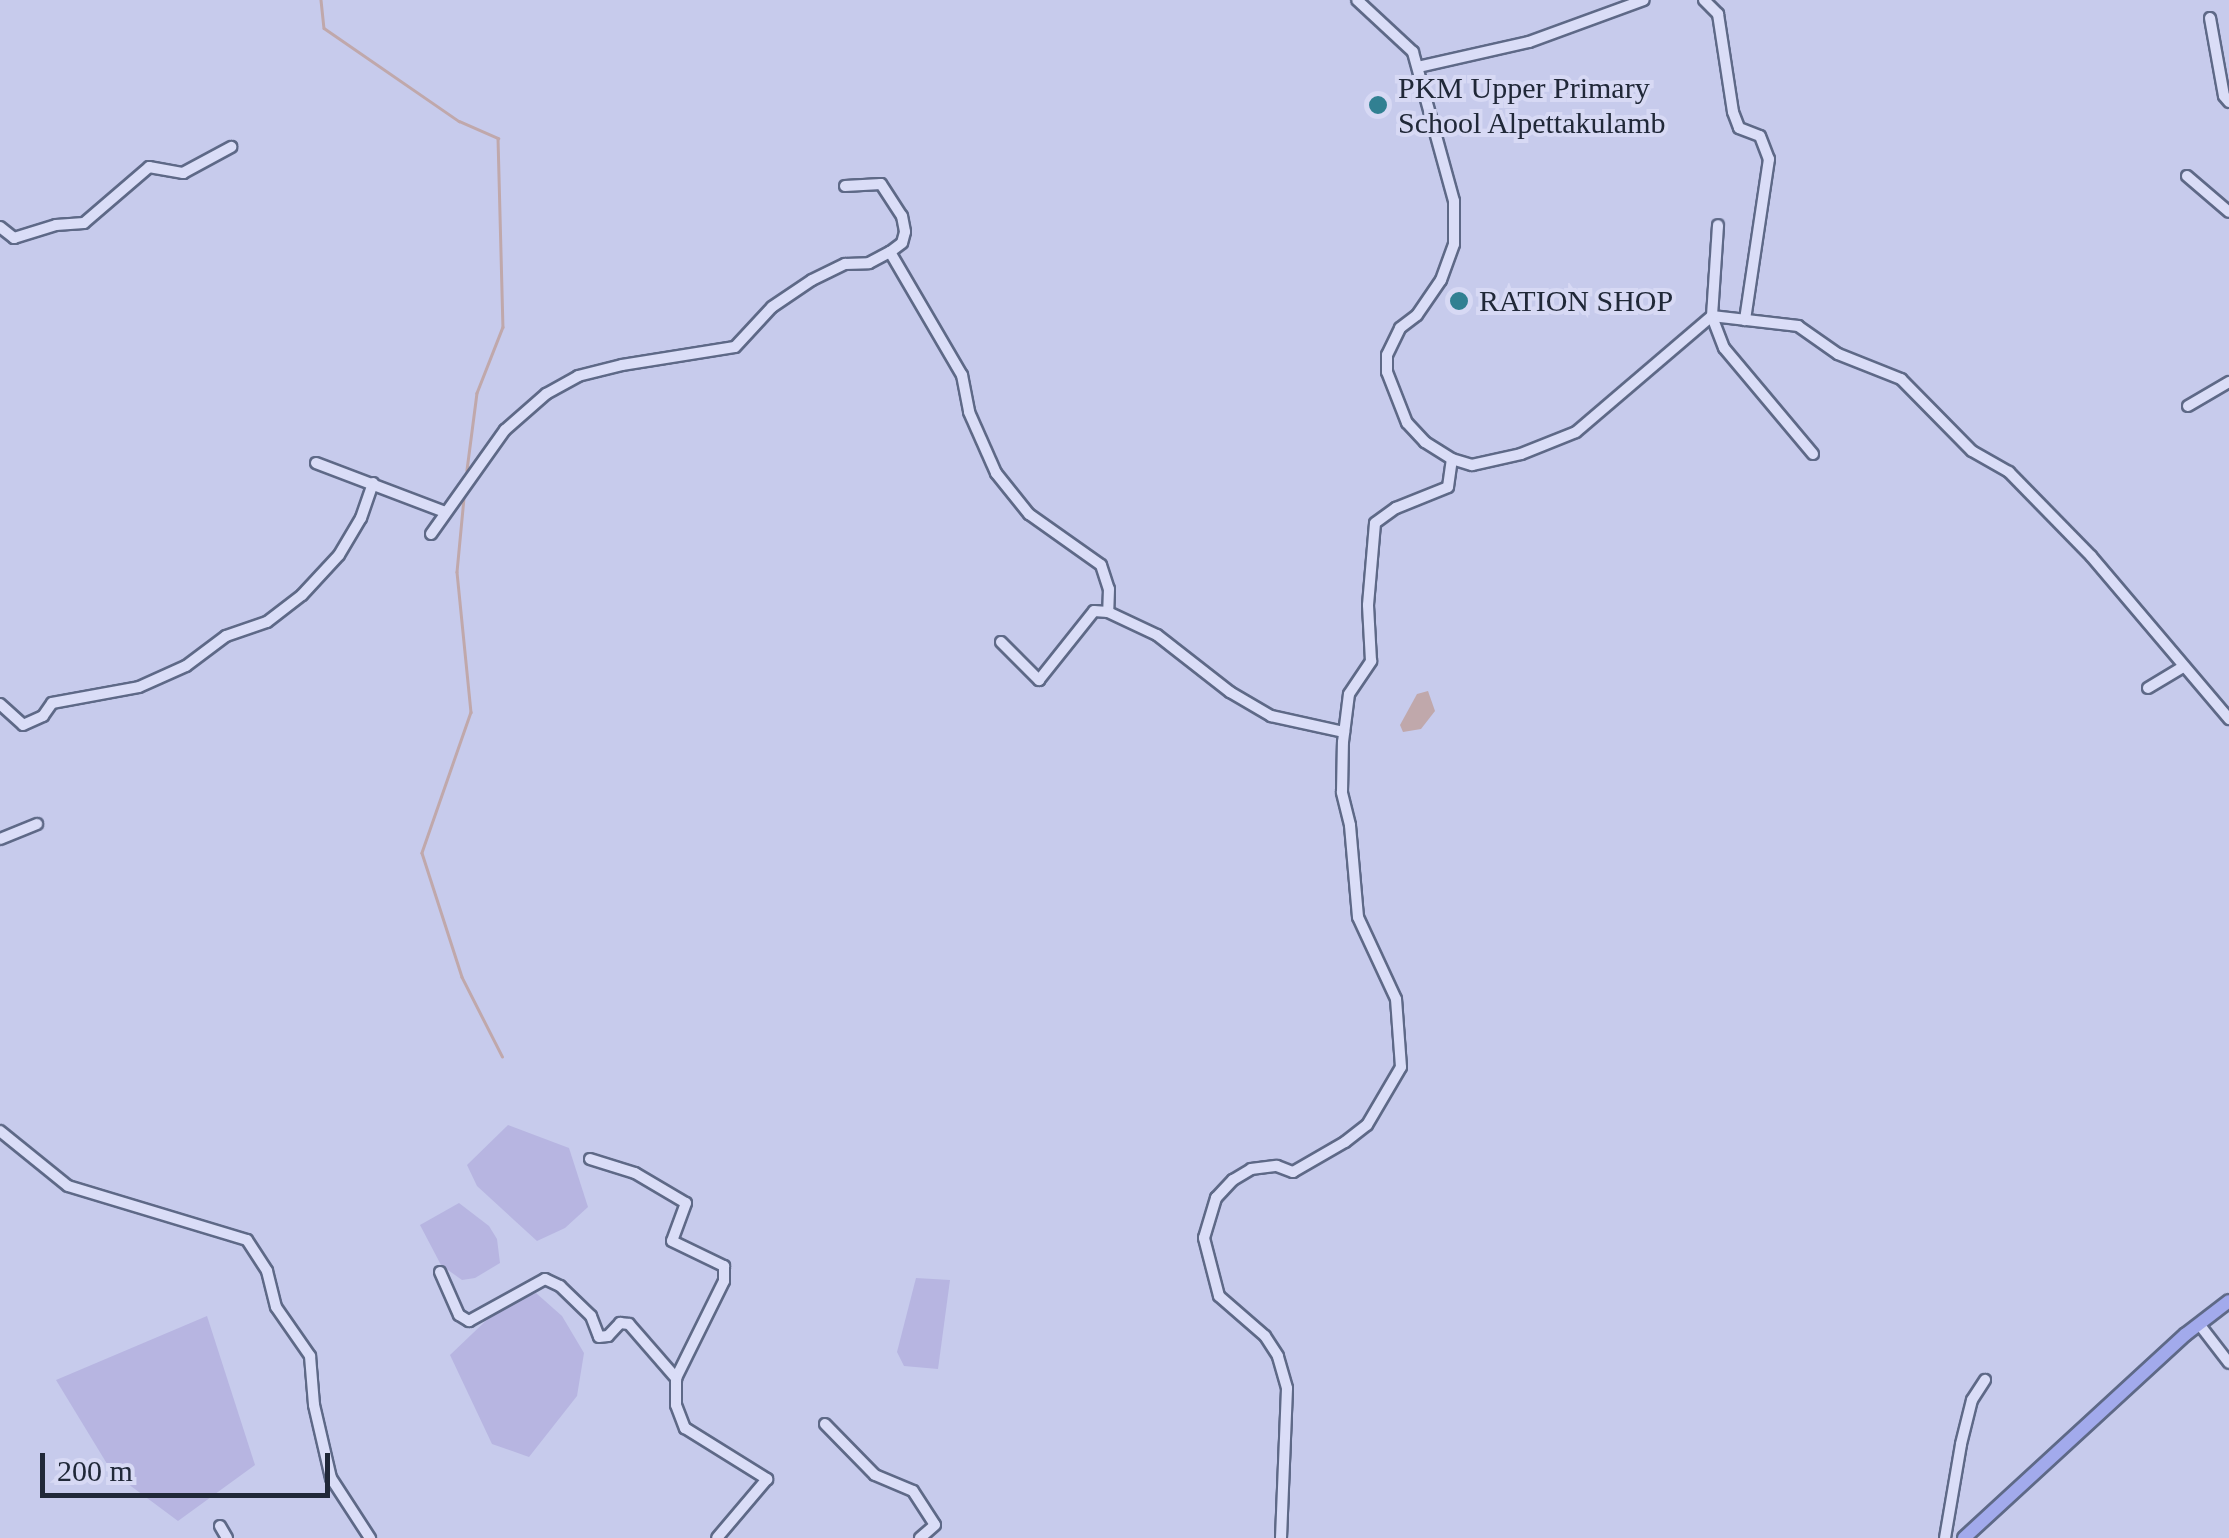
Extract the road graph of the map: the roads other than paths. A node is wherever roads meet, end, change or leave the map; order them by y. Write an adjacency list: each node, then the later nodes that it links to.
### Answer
1 (1357, 0): 5 (street)
2 (1644, 0): 5 (street)
3 (1704, 0): 15 (street)
4 (2210, 18): 6 (street)
5 (1418, 66): 19 (street)
6 (2229, 102)
7 (231, 147): 12 (street)
8 (2187, 176): 10 (street)
9 (845, 186): 13 (street)
10 (2229, 212)
11 (1718, 225): 14 (street)
12 (0, 227)
13 (890, 252): 22 (street); 24 (street)
14 (1712, 316): 15 (street); 18 (street); 19 (street)
15 (1745, 320): 26 (street)
16 (2229, 382): 17 (street)
17 (2188, 406)
18 (1813, 454)
19 (1452, 460): 30 (street)
20 (316, 463): 21 (street)
21 (373, 483): 22 (street); 28 (street)
22 (446, 512): 23 (street)
23 (430, 534)
24 (1108, 612): 25 (street); 30 (street)
25 (1001, 642)
26 (2183, 667): 27 (street); 29 (street)
27 (2148, 688)
28 (0, 704)
29 (2229, 719)
30 (1344, 732): 47 (street)
31 (37, 824): 32 (street)
32 (0, 840)
33 (0, 1131): 44 (street)
34 (590, 1159): 39 (street)
35 (440, 1272): 39 (street)
36 (2229, 1301): 37 (main road)
37 (2199, 1324): 38 (street); 49 (main road)
38 (2229, 1364)
39 (676, 1378): 45 (street)
40 (1985, 1380): 48 (street)
41 (825, 1424): 46 (street)
42 (220, 1526): 43 (street)
43 (227, 1538)
44 (370, 1538)
45 (717, 1538)
46 (920, 1538)
47 (1281, 1538)
48 (1946, 1538)
49 (1964, 1538)

